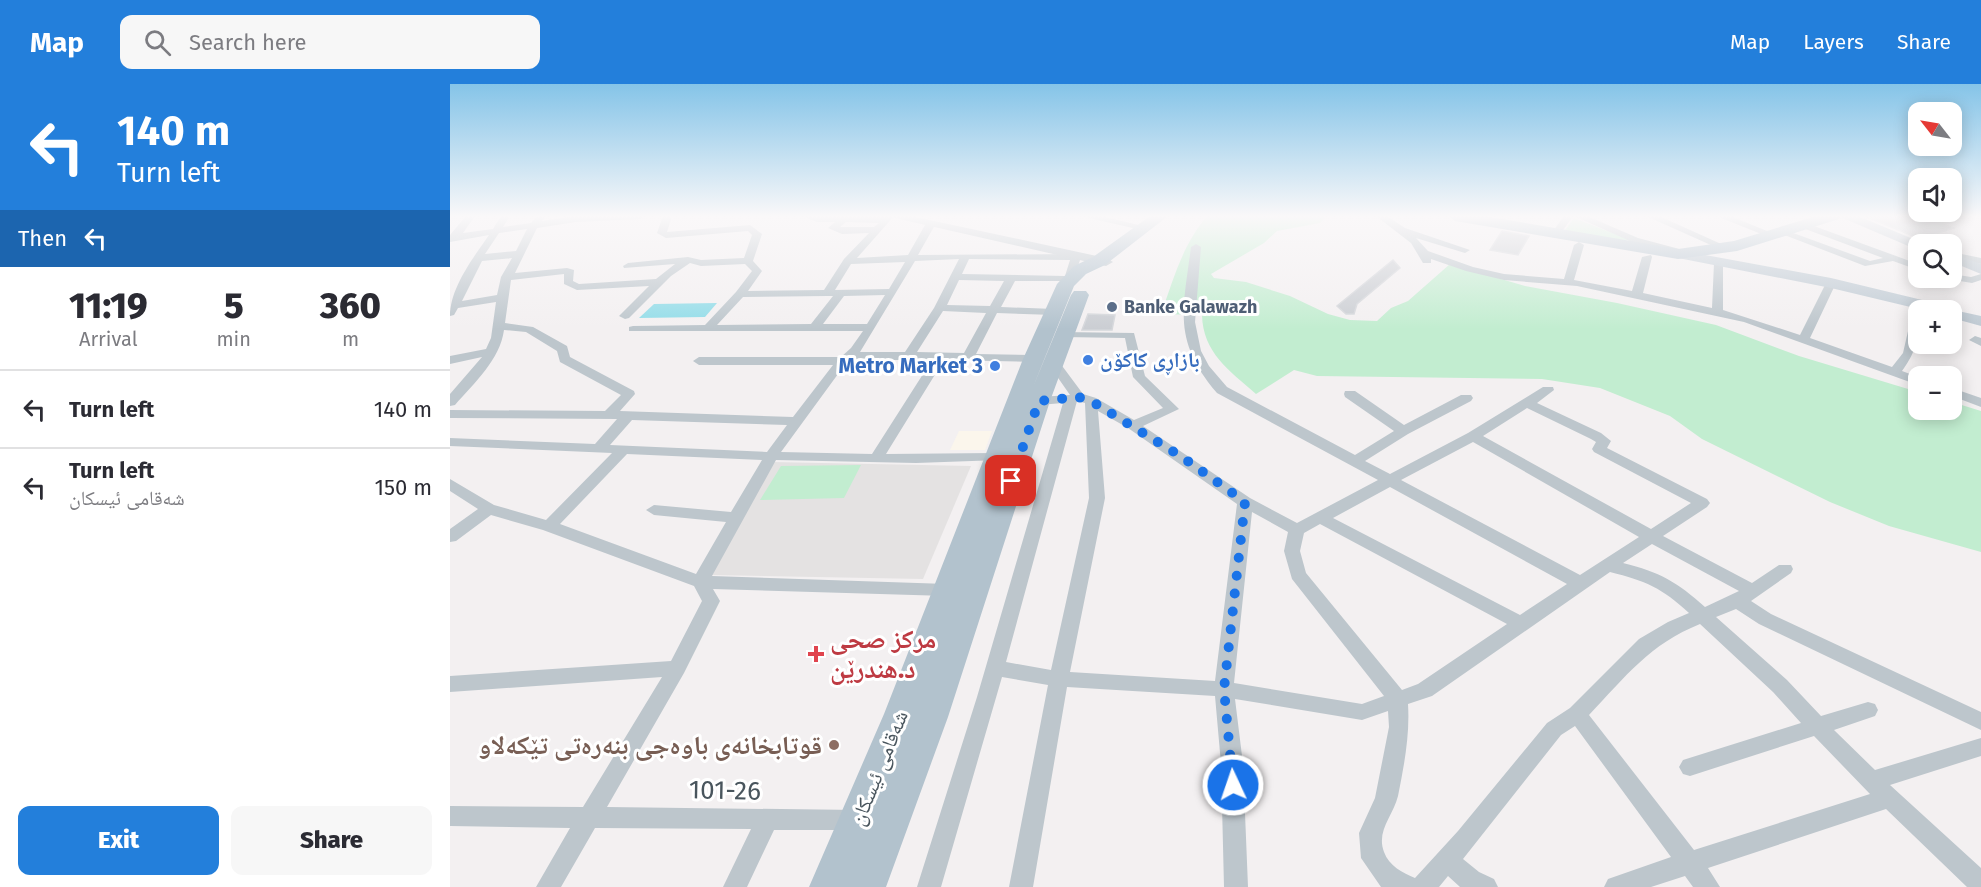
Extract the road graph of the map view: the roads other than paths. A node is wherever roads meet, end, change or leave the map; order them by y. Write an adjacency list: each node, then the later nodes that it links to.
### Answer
1 (481, 253): 22 (street)
2 (751, 253): 28 (street)
3 (855, 253): 29 (street)
4 (915, 253): 25 (street)
5 (1035, 253): 33 (street)
6 (1109, 253): 33 (main road)
7 (1111, 253): 33 (main road)
8 (1195, 253): 99 (street)
9 (1423, 253): 41 (street)
10 (1576, 253): 41 (street)
11 (1675, 253): 17 (main road)
12 (1719, 253): 19 (street)
13 (1726, 253): 19 (main road)
14 (1837, 253): 23 (street)
15 (1883, 253): 23 (street)
16 (519, 254): 22 (street); 35 (street)
17 (1678, 254): 18 (main road); 19 (main road)
18 (1696, 254): 19 (main road)
19 (1722, 255): 42 (main road); 54 (street)
20 (966, 256): 25 (street); 33 (street); 36 (street)
21 (1647, 257): 48 (street)
22 (478, 258): 43 (street)
23 (1895, 258): 31 (street)
24 (1962, 258): 30 (street)
25 (912, 259): 29 (street); 45 (street)
26 (688, 260): 28 (street); 32 (street); 40 (street)
27 (1962, 260): 34 (main road)
28 (748, 261): 47 (street)
29 (848, 261): 46 (street)
30 (1981, 261)
31 (1908, 263)
32 (628, 266)
33 (1088, 268): 38 (street); 58 (main road, شەقامی ئیسکان)
34 (1981, 269)
35 (506, 277): 40 (street); 49 (street)
36 (956, 277): 38 (street); 51 (street)
37 (1981, 277): 39 (street)
38 (1011, 278): 53 (street)
39 (1962, 279)
40 (658, 282): 55 (street)
41 (1568, 282): 48 (street)
42 (1831, 283): 50 (main road); 64 (street)
43 (455, 292): 52 (street)
44 (841, 292): 45 (street); 46 (street); 62 (street)
45 (893, 292): 60 (street)
46 (826, 293): 47 (street)
47 (740, 294): 61 (street)
48 (1637, 294): 54 (street)
49 (501, 298): 52 (street); 59 (street)
50 (1908, 302)
51 (940, 308): 53 (street); 67 (street)
52 (452, 309)
53 (994, 310): 58 (street); 69 (street)
54 (1717, 312): 64 (street)
55 (625, 316)
56 (1962, 316): 57 (main road)
57 (1981, 321)
58 (1059, 323): 73 (main road, شەقامی ئیسکان); 90 (street)
59 (499, 326): 65 (street); 87 (street)
60 (870, 327): 62 (street); 70 (street)
61 (708, 328): 62 (street); 63 (street)
62 (814, 328)
63 (633, 329)
64 (1804, 339): 74 (street)
65 (490, 352): 71 (street); 77 (street)
66 (1908, 354): 74 (street)
67 (909, 356): 68 (street); 70 (street)
68 (940, 356): 69 (street); 98 (street)
69 (968, 357): 73 (street)
70 (847, 358): 72 (street); 89 (street)
71 (450, 360)
72 (699, 361)
73 (1043, 361): 81 (street); 82 (main road, شەقامی ئیسکان); 97 (main road, شەقامی ئیسکان)
74 (1895, 372): 75 (street)
75 (1908, 377)
76 (1548, 390): 84 (street)
77 (455, 391): 83 (street)
78 (1350, 394): 91 (street)
79 (1962, 396): 85 (street)
80 (1466, 398): 91 (street)
81 (1080, 399): 82 (street); 90 (street); 120 (street); 121 (street)
82 (1039, 401): 129 (main road, شەقامی ئیسکان)
83 (450, 402)
84 (1527, 403): 92 (street); 110 (street)
85 (1981, 403)
86 (450, 414): 87 (street)
87 (609, 415): 88 (street)
88 (628, 416): 89 (street); 94 (street)
89 (796, 421): 96 (street)
90 (1133, 425): 102 (street)
91 (1403, 431): 99 (street)
92 (1473, 436): 100 (street); 110 (street)
93 (450, 442): 94 (street)
94 (600, 447): 95 (street)
95 (625, 448): 96 (street); 107 (street)
96 (771, 456): 98 (street); 105 (street)
97 (995, 456): 98 (street); 115 (main road, شەقامی ئیسکان)
98 (876, 458)
99 (1354, 462): 100 (street)
100 (1389, 481): 106 (street); 114 (street)
101 (450, 484): 103 (street)
102 (1245, 502): 108 (street); 123 (street)
103 (489, 509): 107 (street); 109 (street)
104 (654, 510): 105 (street)
105 (735, 518): 113 (street)
106 (1321, 518): 108 (street); 118 (street)
107 (549, 526): 113 (street)
108 (1297, 530): 124 (street)
109 (450, 537)
110 (1652, 537): 111 (street); 116 (street)
111 (1608, 566): 114 (street); 117 (street)
112 (1785, 569): 116 (street)
113 (700, 582): 115 (street); 119 (street)
114 (1582, 584): 118 (street)
115 (947, 590): 129 (main road, شەقامی ئیسکان)
116 (1746, 596): 117 (street); 127 (street)
117 (1703, 615): 126 (street); 128 (street)
118 (1521, 623): 124 (street)
119 (677, 668): 122 (street); 135 (street)
120 (994, 669): 121 (street); 145 (street)
121 (1059, 679): 123 (street); 146 (street)
122 (450, 684)
123 (1224, 689): 124 (street); 147 (street)
124 (1398, 699): 148 (street)
125 (1868, 710): 128 (street)
126 (1577, 714): 138 (street); 139 (street)
127 (1981, 721)
128 (1818, 727): 131 (street); 132 (street)
129 (906, 739): 137 (main road, شەقامی ئیسکان); 144 (main road, شەقامی ئیسکان)
130 (1981, 747): 132 (street)
131 (1690, 767)
132 (1871, 781): 133 (street)
133 (1889, 798): 139 (street); 140 (street)
134 (450, 816): 135 (street, 101-26)
135 (591, 816): 136 (street, 101-26); 141 (street)
136 (767, 820): 137 (street, 101-26); 142 (street)
137 (858, 820): 143 (main road, شەقامی ئیسکان)
138 (1447, 860): 149 (street); 150 (street)
139 (1689, 862): 151 (street); 152 (street)
140 (1981, 884)
141 (548, 887)
142 (735, 887)
143 (829, 887)
144 (866, 887)
145 (928, 887)
146 (1021, 887)
147 (1236, 887)
148 (1407, 887)
149 (1423, 887)
150 (1486, 887)
151 (1616, 887)
152 (1708, 887)

